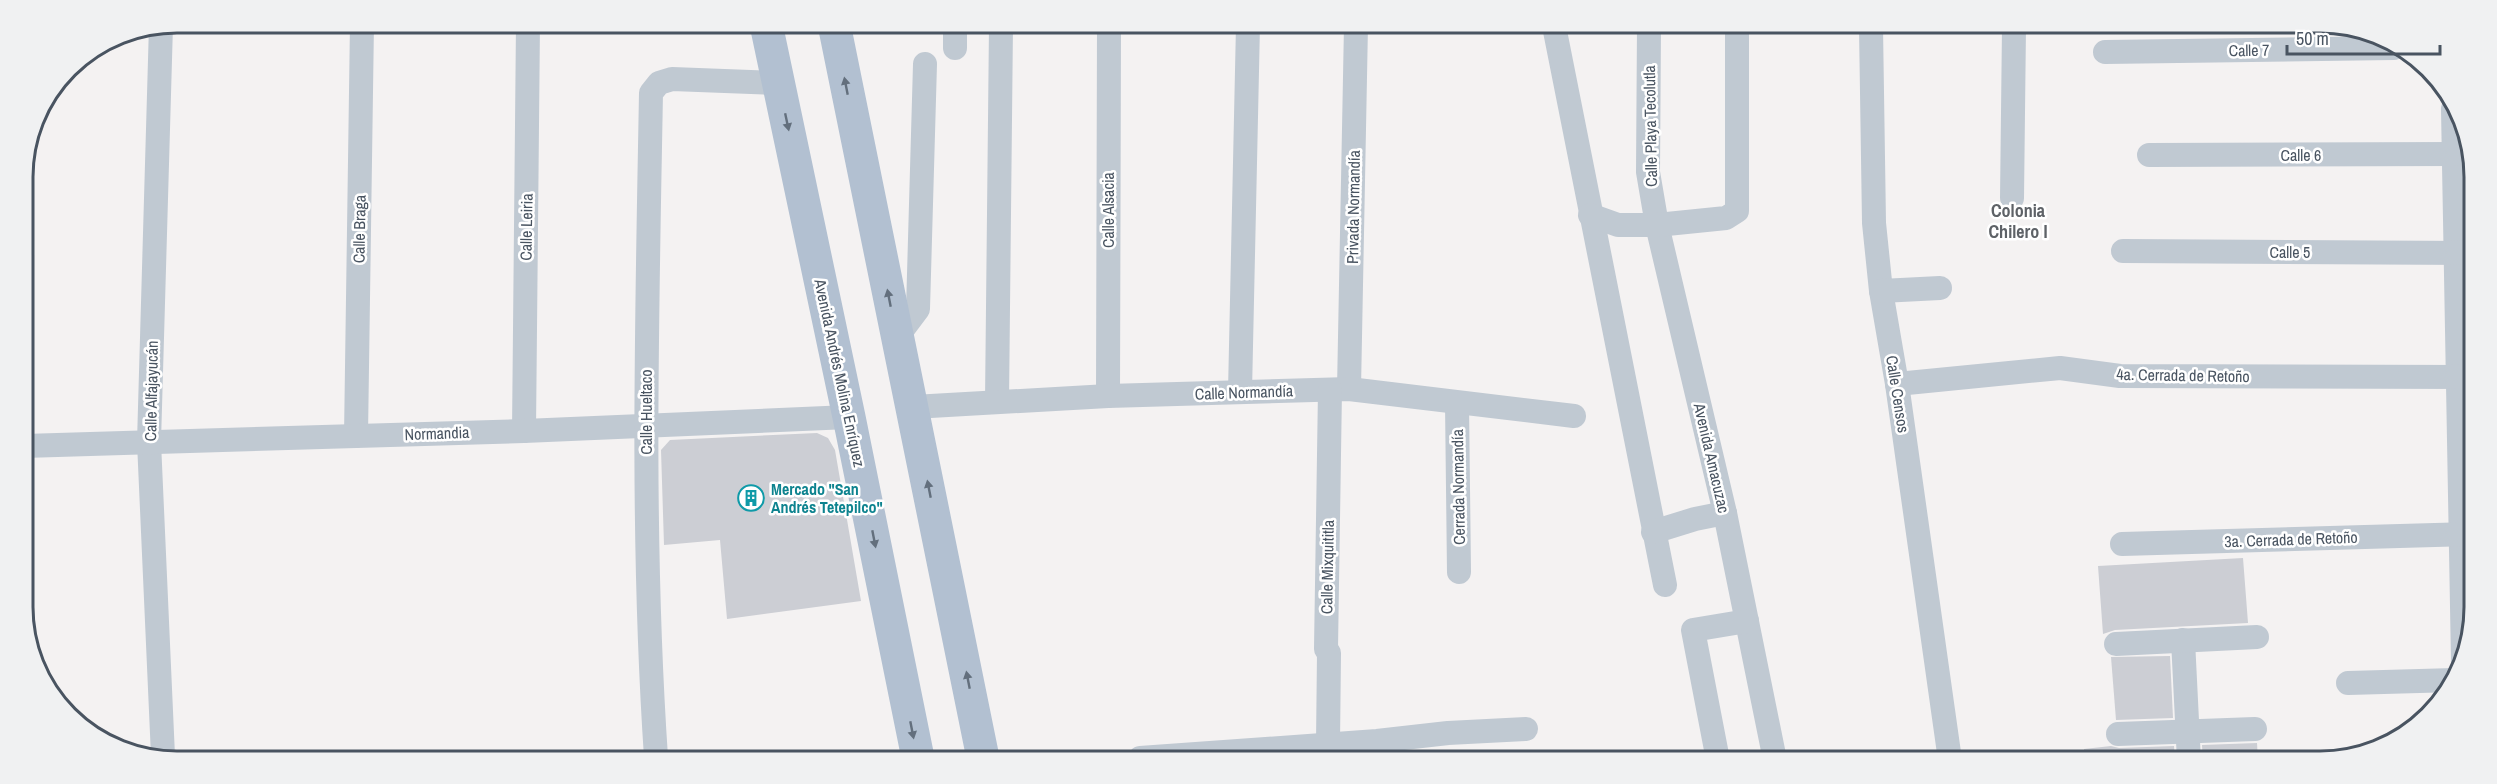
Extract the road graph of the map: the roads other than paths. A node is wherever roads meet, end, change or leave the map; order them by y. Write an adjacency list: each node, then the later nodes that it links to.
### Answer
1 (362, 33): 42 (street, Calle Braga)
2 (528, 33): 41 (street, Calle Leiria)
3 (768, 33): 18 (main road, Avenida Andrés Molina Enríquez)
4 (836, 33): 29 (main road, one-way to 4)
5 (1001, 33): 35 (street)
6 (1109, 33): 34 (street, Calle Alsacia)
7 (1248, 33): 33 (street)
8 (1356, 33): 32 (street, Privada Normandía)
9 (1555, 33): 23 (street)
10 (1648, 33): 24 (street, Calle Playa Tecolutla)
11 (1737, 33): 24 (street)
12 (1871, 33): 28 (street, Calle Censos)
13 (2014, 33): 22 (street)
14 (162, 34): 43 (street, Calle Alfajayucán)
15 (2384, 48): 16 (street, Calle 7)
16 (2105, 52)
17 (925, 64): 29 (street)
18 (778, 82): 39 (main road, Avenida Andrés Molina Enríquez, one-way to 39); 40 (street, Calle Hueltaco)
19 (2453, 123): 20 (street)
20 (2454, 154): 21 (street, Calle 6); 26 (street)
21 (2149, 155)
22 (2012, 198)
23 (1590, 215): 24 (street); 47 (street)
24 (1657, 225): 46 (street, Avenida Amacuzac)
25 (2123, 251): 26 (street, Calle 5)
26 (2464, 253): 30 (street)
27 (1940, 288): 28 (street)
28 (1881, 291): 31 (street, Calle Censos)
29 (897, 337): 37 (main road)
30 (2463, 377): 31 (street, 4a. Cerrada de Retoño); 45 (street)
31 (1897, 384): 71 (street, Calle Censos)
32 (1339, 390): 33 (street, Calle Normandía); 36 (street, Calle Normandía); 62 (street, Calle Mixquititla)
33 (1239, 392): 34 (street, Calle Normandía)
34 (1108, 396): 35 (street, Calle Normandía)
35 (997, 402): 37 (street, Calle Normandía)
36 (1457, 403): 38 (street, Calle Normandía); 50 (street, Cerrada Normandía)
37 (912, 407): 67 (main road, one-way to 37)
38 (1574, 416)
39 (849, 417): 40 (street, Normandia); 66 (main road, Avenida Andrés Molina Enríquez, one-way to 66)
40 (645, 425): 41 (street, Normandia); 65 (street, Calle Hueltaco)
41 (524, 431): 42 (street, Normandia)
42 (356, 436): 43 (street, Normandia)
43 (149, 442): 44 (street, Normandia); 63 (street, Calle Alfajayucán)
44 (33, 446)
45 (2464, 456)
46 (1725, 513): 47 (street); 52 (street, Avenida Amacuzac)
47 (1653, 532): 51 (street)
48 (2464, 534): 49 (street, 3a. Cerrada de Retoño)
49 (2122, 544)
50 (1460, 572)
51 (1665, 585)
52 (1747, 621): 69 (street); 70 (street, Avenida Amacuzac)
53 (2257, 637): 54 (street)
54 (2183, 640): 55 (street); 60 (street)
55 (2116, 644)
56 (2444, 680): 57 (street)
57 (2348, 683)
58 (1526, 729): 64 (street)
59 (2255, 729): 60 (street)
60 (2187, 731): 61 (street); 72 (street)
61 (2118, 734)
62 (1328, 743): 64 (street); 68 (street)
63 (163, 750)
64 (1378, 750)
65 (656, 751)
66 (917, 751)
67 (982, 751)
68 (1228, 751)
69 (1716, 751)
70 (1773, 751)
71 (1949, 751)
72 (2188, 751)

